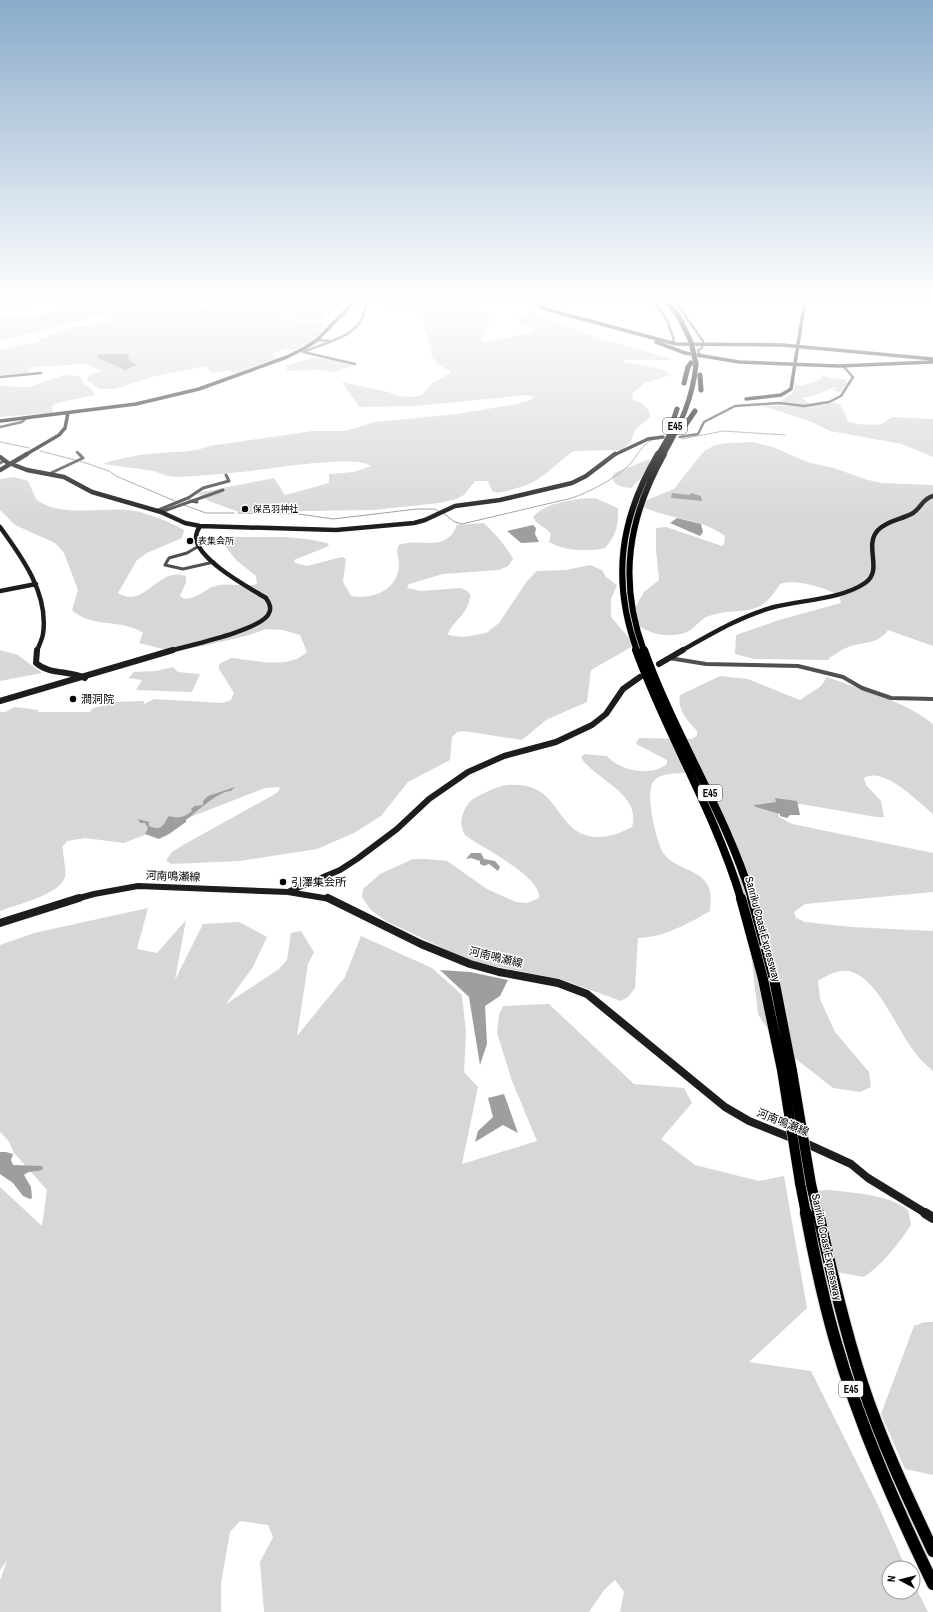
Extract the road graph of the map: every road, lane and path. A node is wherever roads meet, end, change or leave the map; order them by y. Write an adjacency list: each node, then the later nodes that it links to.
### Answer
1 (18, 375): 9 (street)
2 (237, 375): 15 (street)
3 (686, 375): 10 (highway)
4 (692, 375): 22 (highway, Sanriku Coast Expressway / E45)
5 (696, 375): 19 (highway, Sanriku Coast Expressway / E45)
6 (698, 375): 11 (highway)
7 (793, 375): 12 (street)
8 (851, 375): 19 (street)
9 (0, 377)
10 (684, 383)
11 (701, 390)
12 (746, 399)
13 (677, 409): 22 (highway)
14 (695, 411): 19 (highway)
15 (68, 413): 16 (street); 26 (street)
16 (26, 418): 17 (street); 18 (street)
17 (0, 421)
18 (0, 427)
19 (678, 436): 29 (highway, Sanriku Coast Expressway / E45)
20 (663, 437): 36 (street)
21 (77, 452): 27 (street)
22 (659, 453): 29 (highway, Sanriku Coast Expressway / E45)
23 (0, 457): 24 (street)
24 (4, 462)
25 (14, 465): 27 (street)
26 (0, 470)
27 (51, 474): 35 (street)
28 (226, 475): 32 (street)
29 (645, 484): 50 (highway, Sanriku Coast Expressway / E45, bridge)
30 (223, 490): 33 (street)
31 (933, 496): 42 (street)
32 (179, 500): 33 (street); 35 (street)
33 (186, 501): 34 (street); 35 (street)
34 (197, 502)
35 (159, 512): 36 (street)
36 (200, 526): 38 (street)
37 (1, 530): 40 (street)
38 (199, 546): 39 (street); 39 (street)
39 (214, 562): 45 (street)
40 (36, 584): 41 (street); 45 (street)
41 (0, 591)
42 (670, 658): 43 (street); 46 (street)
43 (659, 664)
44 (640, 677): 48 (street)
45 (85, 678): 47 (street)
46 (933, 699)
47 (0, 701)
48 (288, 892): 49 (street, 河南鳴瀬線); 51 (street, 河南鳴瀬線)
49 (0, 923)
50 (806, 1184): 52 (highway, Sanriku Coast Expressway / E45); 53 (highway, Sanriku Coast Expressway / E45)
51 (933, 1218)
52 (933, 1551)
53 (933, 1584)

